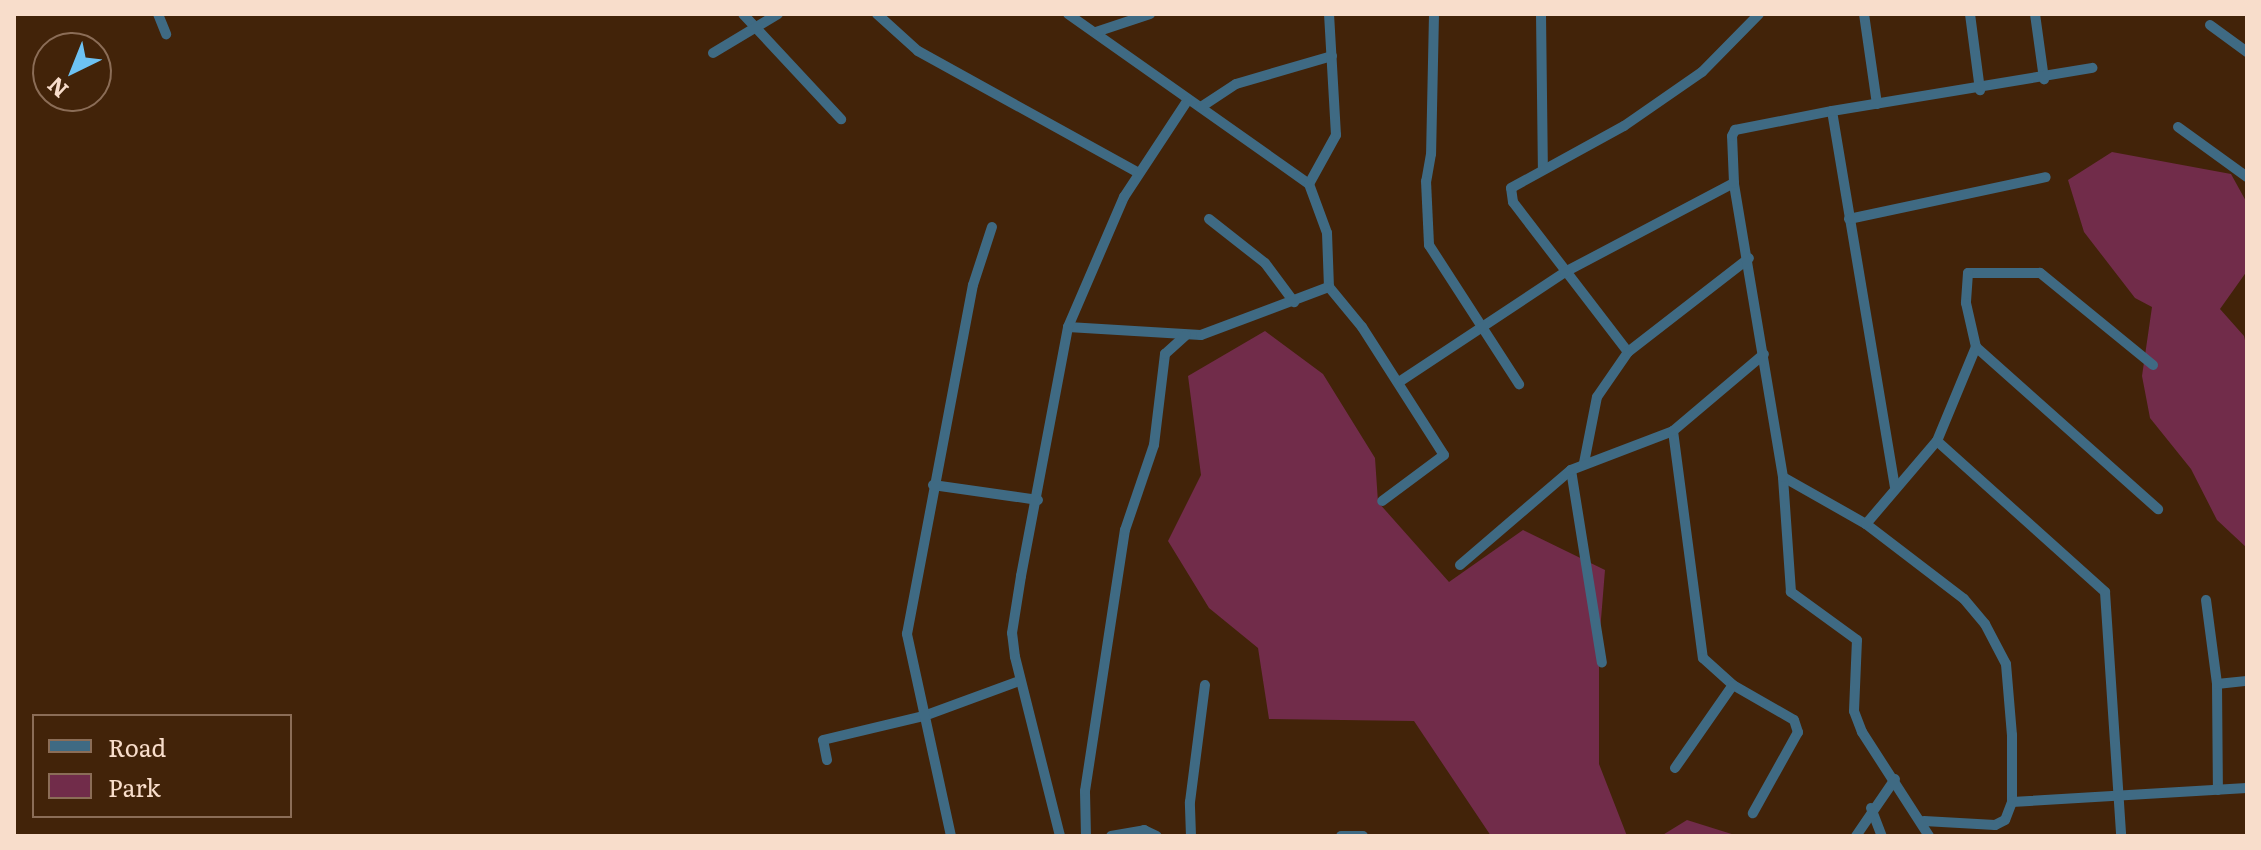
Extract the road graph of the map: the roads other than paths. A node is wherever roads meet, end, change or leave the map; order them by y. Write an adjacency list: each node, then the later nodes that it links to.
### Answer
1 (158, 14): 17 (street)
2 (743, 14): 15 (street)
3 (778, 14): 15 (street)
4 (877, 14): 31 (street)
5 (1068, 14): 16 (street)
6 (1150, 14): 16 (street)
7 (1329, 14): 20 (street)
8 (1434, 14): 44 (street)
9 (1541, 14): 30 (street)
10 (1759, 14): 30 (street)
11 (1864, 14): 25 (street)
12 (1970, 14): 23 (street)
13 (2035, 14): 22 (street)
14 (2210, 25): 18 (street)
15 (757, 28): 19 (street); 28 (street)
16 (1096, 32): 24 (street)
17 (166, 34)
18 (2247, 52)
19 (713, 53)
20 (1332, 56): 26 (street); 35 (street)
21 (2092, 68): 22 (street)
22 (2044, 79): 23 (street)
23 (1980, 90): 25 (street)
24 (1187, 101): 26 (street); 31 (street)
25 (1877, 104): 27 (street)
26 (1201, 107): 35 (street)
27 (1832, 111): 34 (street); 37 (street)
28 (841, 119)
29 (2178, 127): 33 (street)
30 (1543, 169): 40 (street)
31 (1139, 173): 43 (street)
32 (2046, 177): 37 (street)
33 (2247, 177)
34 (1734, 183): 39 (street); 40 (street)
35 (1309, 184): 41 (street)
36 (1209, 219): 42 (street)
37 (1849, 219): 58 (street)
38 (992, 227): 57 (street)
39 (1749, 258): 47 (street); 48 (street)
40 (1565, 272): 44 (street); 47 (street)
41 (1329, 287): 42 (street); 50 (street)
42 (1294, 302): 45 (street)
43 (1068, 327): 45 (street); 59 (street)
44 (1482, 327): 50 (street); 51 (street)
45 (1186, 335): 84 (street)
46 (1976, 347): 49 (street); 53 (street); 61 (street)
47 (1628, 352): 54 (street)
48 (1764, 354): 52 (street); 56 (street)
49 (2153, 365)
50 (1399, 382): 60 (street)
51 (1519, 384)
52 (1673, 431): 54 (street); 70 (street)
53 (1937, 441): 58 (street); 77 (street)
54 (1584, 463): 55 (street)
55 (1571, 470): 63 (street); 65 (street)
56 (1783, 477): 62 (street); 74 (street)
57 (933, 485): 59 (street); 71 (street)
58 (1895, 488): 62 (street)
59 (1038, 500): 66 (street)
60 (1382, 501)
61 (2158, 509)
62 (1866, 524): 78 (street)
63 (1460, 565)
64 (2206, 600): 68 (street)
65 (1602, 663)
66 (1019, 681): 71 (street); 83 (street)
67 (2247, 681): 68 (street)
68 (2217, 684): 76 (street)
69 (1205, 685): 87 (street)
70 (1733, 685): 73 (street); 80 (street)
71 (924, 716): 72 (street); 82 (street)
72 (827, 760)
73 (1675, 768)
74 (1895, 779): 79 (street); 81 (street)
75 (2247, 788): 76 (street)
76 (2218, 790): 77 (street)
77 (2119, 794): 78 (street); 93 (street)
78 (2012, 802): 81 (street)
79 (1871, 808): 90 (street); 91 (street)
80 (1753, 813)
81 (1924, 821): 92 (street)
82 (951, 836)
83 (1060, 836)
84 (1086, 836)
85 (1111, 836): 86 (street)
86 (1157, 836)
87 (1191, 836)
88 (1341, 836): 89 (street)
89 (1363, 836)
90 (1856, 836)
91 (1882, 836)
92 (1929, 836)
93 (2121, 836)

